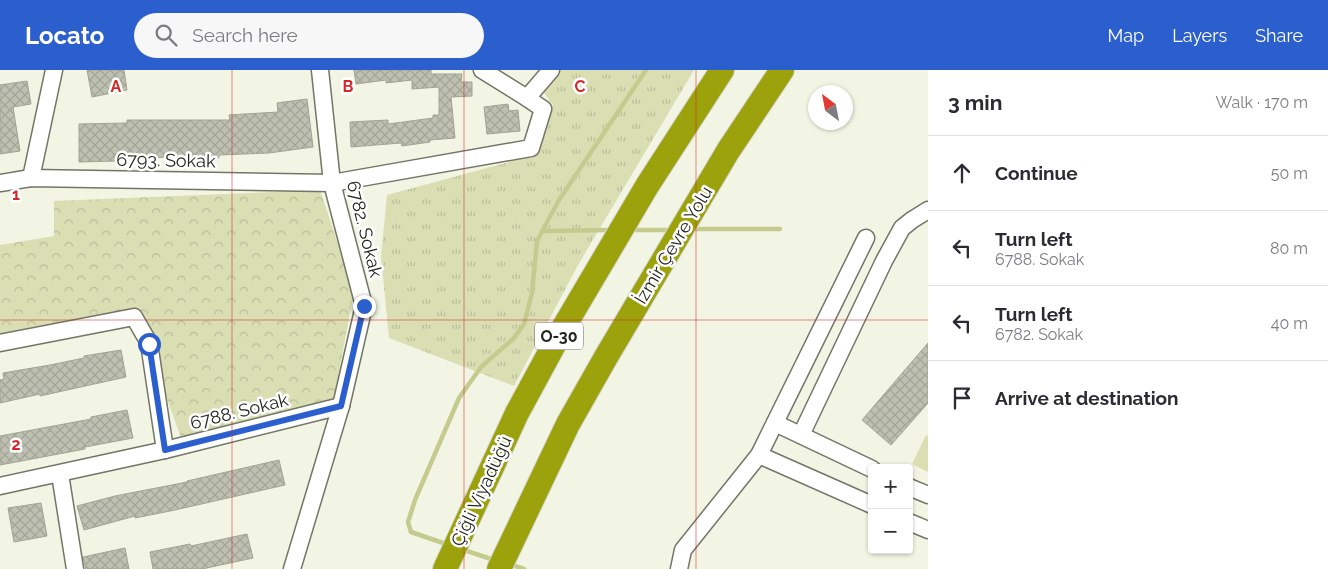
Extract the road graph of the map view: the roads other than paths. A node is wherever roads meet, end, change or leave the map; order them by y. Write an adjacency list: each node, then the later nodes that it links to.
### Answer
1 (54, 70): 8 (street)
2 (320, 70): 10 (street, 6782. Sokak)
3 (482, 70): 7 (street)
4 (551, 70): 7 (street)
5 (722, 70): 29 (highway, Çiğli Viyadüğü / O-30)
6 (782, 70): 30 (highway, İzmir Çevre Yolu / O-30)
7 (527, 98): 10 (street, 6793. Sokak)
8 (31, 178): 9 (street, 6793. Sokak); 10 (street, 6793. Sokak)
9 (0, 183)
10 (332, 183): 14 (street, 6782. Sokak)
11 (928, 210): 16 (street)
12 (866, 238): 15 (street)
13 (0, 343): 17 (street)
14 (341, 406): 17 (street, 6788. Sokak); 28 (street, 6782. Sokak)
15 (775, 423): 16 (street); 18 (street)
16 (801, 435): 19 (street)
17 (165, 450): 20 (street, 6788. Sokak)
18 (759, 454): 24 (street); 31 (street)
19 (868, 467)
20 (60, 474): 21 (street, 6788. Sokak); 27 (street)
21 (0, 486)
22 (913, 489): 23 (street)
23 (928, 496)
24 (868, 503)
25 (913, 524): 26 (street)
26 (928, 530)
27 (75, 569)
28 (292, 569)
29 (445, 569)
30 (499, 569)
31 (679, 569)

